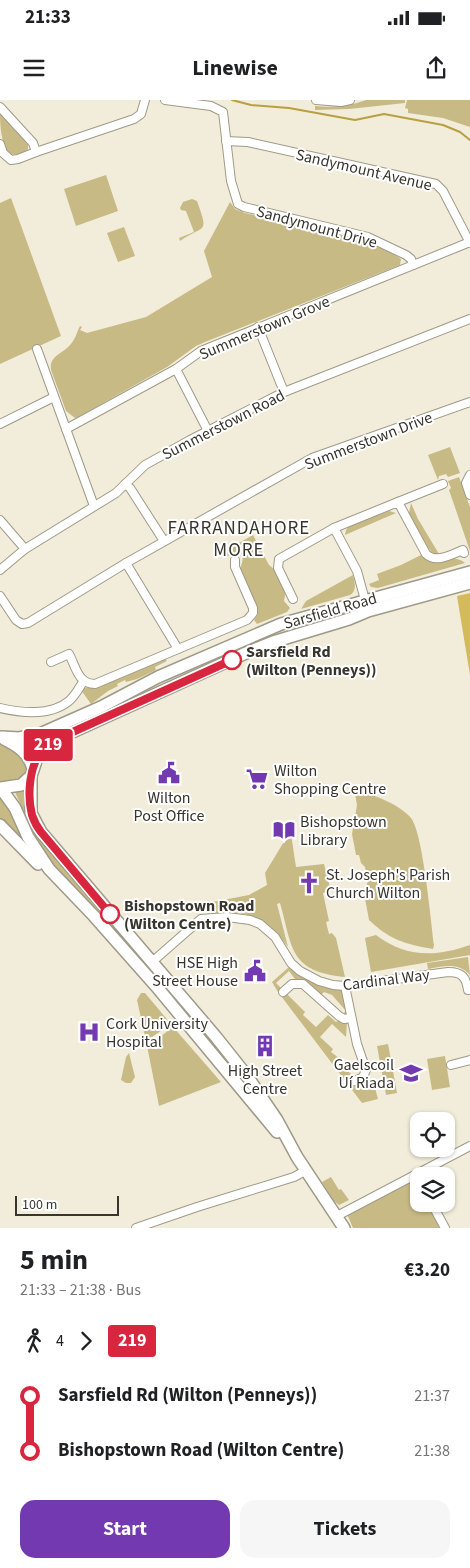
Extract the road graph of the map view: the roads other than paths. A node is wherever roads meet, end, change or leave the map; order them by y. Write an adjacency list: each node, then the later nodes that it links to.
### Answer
1 (145, 100): 8 (street)
2 (165, 100): 6 (street)
3 (316, 100): 4 (street)
4 (350, 100)
5 (0, 107): 8 (street)
6 (226, 141): 9 (street, Sandymount Avenue); 10 (street, Sandymount Drive)
7 (0, 144): 8 (street)
8 (36, 152)
9 (470, 243): 10 (street, Summerstown Grove)
10 (413, 264): 12 (street, Summerstown Grove)
11 (470, 318): 15 (street, Summerstown Road)
12 (258, 327): 14 (street, Summerstown Grove); 15 (street)
13 (36, 349): 16 (street)
14 (176, 370): 19 (street, Summerstown Grove); 20 (street)
15 (284, 392): 20 (street, Summerstown Road)
16 (54, 397): 18 (street); 19 (street)
17 (470, 402): 29 (street, Summerstown Drive)
18 (0, 424)
19 (66, 429): 26 (street)
20 (208, 431): 22 (street, Summerstown Road)
21 (470, 475): 24 (street)
22 (125, 484): 26 (street, Summerstown Road); 29 (street)
23 (443, 484): 25 (street)
24 (470, 495)
25 (398, 502): 28 (street); 31 (street)
26 (94, 506): 30 (street, Summerstown Road)
27 (0, 520): 30 (street)
28 (334, 528): 38 (street); 39 (street)
29 (164, 542): 33 (street, Summerstown Drive)
30 (25, 549): 34 (street, Summerstown Road)
31 (464, 553)
32 (236, 560): 40 (street)
33 (126, 563): 37 (street, Summerstown Drive); 40 (street)
34 (0, 570)
35 (470, 572): 39 (main road, Sarsfield Road)
36 (470, 583): 45 (main road, Sarsfield Road)
37 (0, 596)
38 (293, 599)
39 (365, 600): 44 (main road, Sarsfield Road)
40 (178, 650): 42 (street)
41 (51, 662): 42 (street)
42 (83, 682): 43 (street)
43 (0, 708)
44 (1, 737): 45 (main road)
45 (32, 772): 46 (main road); 49 (main road)
46 (0, 788): 48 (main road)
47 (0, 825): 48 (main road)
48 (49, 869): 59 (main road)
49 (152, 962): 50 (street, Cardinal Way); 59 (main road)
50 (345, 986): 51 (street, Cardinal Way); 54 (street)
51 (469, 990): 53 (street)
52 (283, 992): 54 (street)
53 (470, 999)
54 (351, 1018): 57 (street)
55 (470, 1060): 56 (street)
56 (451, 1065)
57 (355, 1081)
58 (470, 1146): 60 (street)
59 (297, 1157): 61 (main road)
60 (432, 1167)
61 (306, 1171): 64 (main road); 65 (street)
62 (410, 1179): 64 (street)
63 (437, 1212): 67 (street)
64 (336, 1216): 66 (main road)
65 (136, 1228)
66 (344, 1228)
67 (446, 1228)

